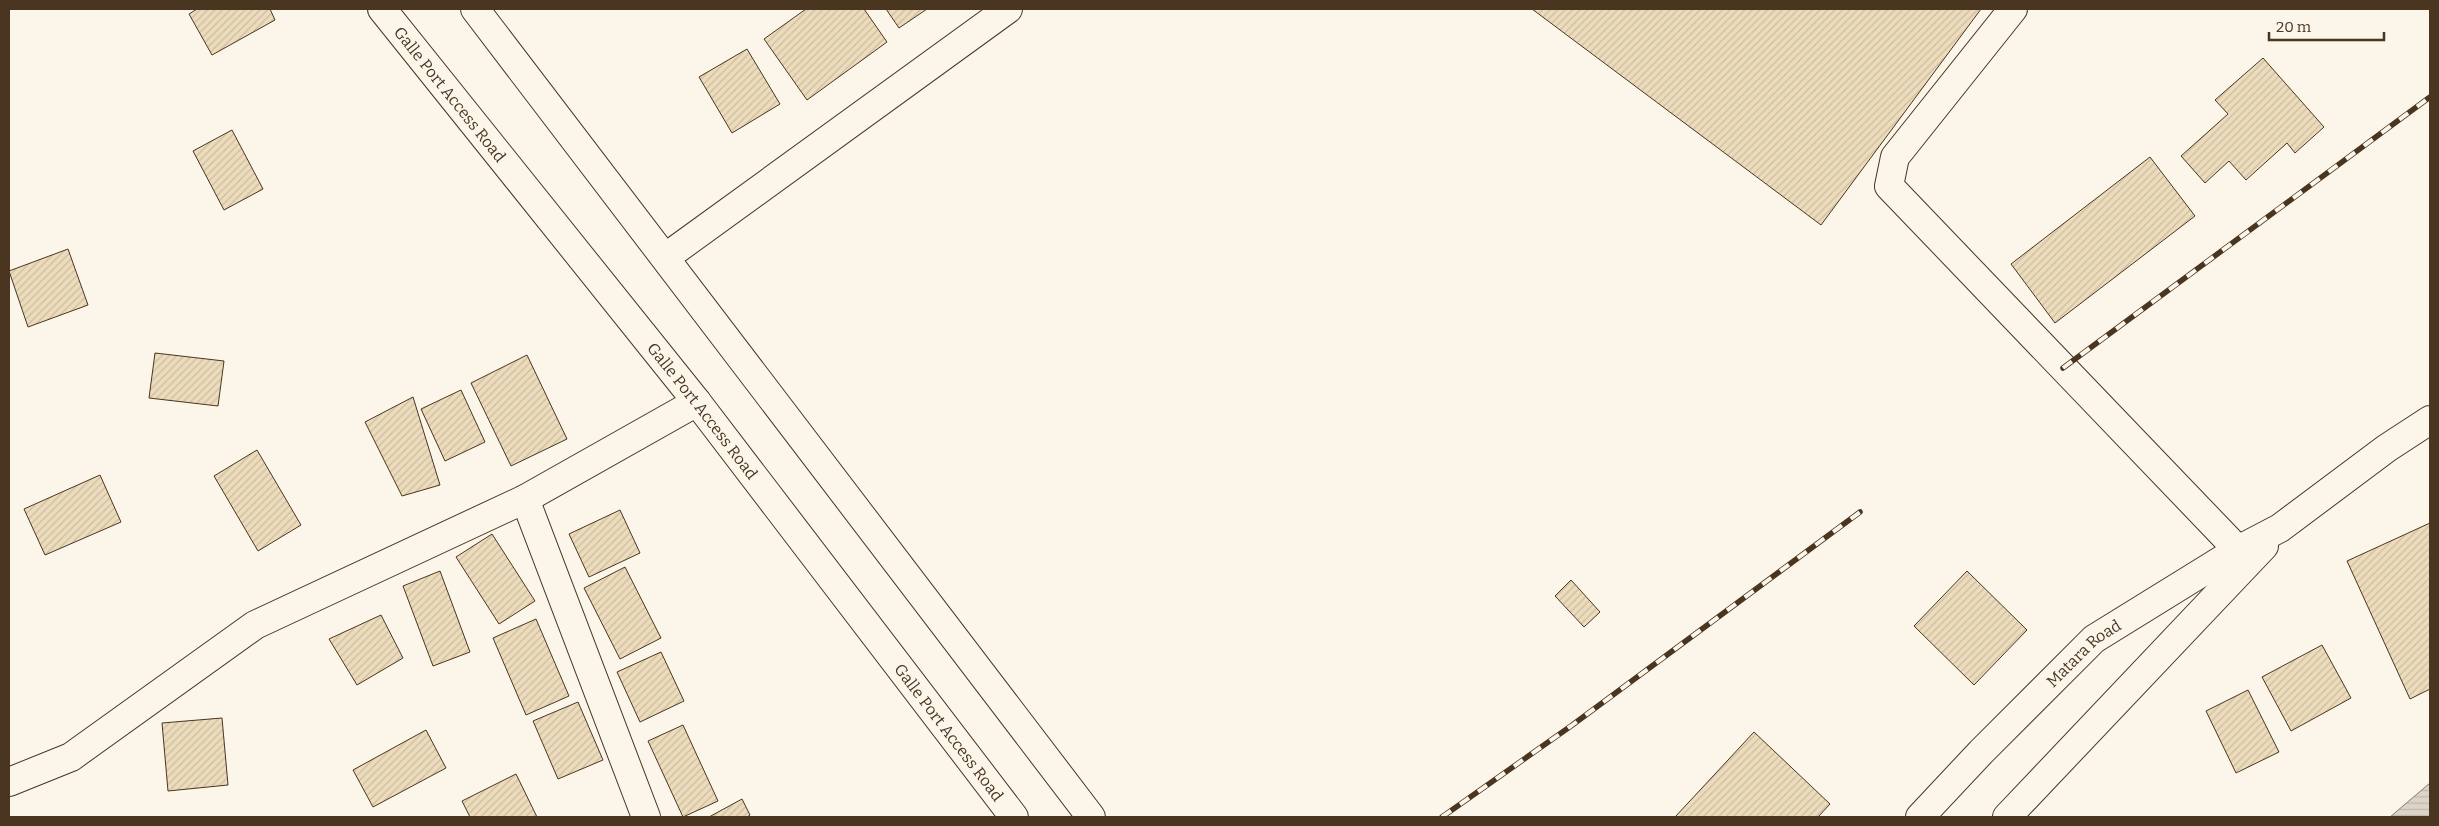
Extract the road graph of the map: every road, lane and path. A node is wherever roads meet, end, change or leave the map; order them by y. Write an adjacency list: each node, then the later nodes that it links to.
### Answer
1 (382, 9): 6 (main road, Galle Port Access Road)
2 (475, 9): 5 (main road)
3 (1008, 9): 5 (main road)
4 (2013, 9): 10 (main road)
5 (666, 257): 14 (main road)
6 (697, 402): 8 (main road); 13 (main road, Galle Port Access Road)
7 (2430, 420): 9 (main road, Matara Road)
8 (525, 499): 11 (main road); 12 (main road)
9 (2280, 528): 10 (main road, Matara Road); 16 (main road, Matara Road)
10 (2238, 550): 15 (main road, Matara Road)
11 (9, 782)
12 (646, 817)
13 (1014, 817)
14 (1091, 817)
15 (1920, 817)
16 (2007, 817)

